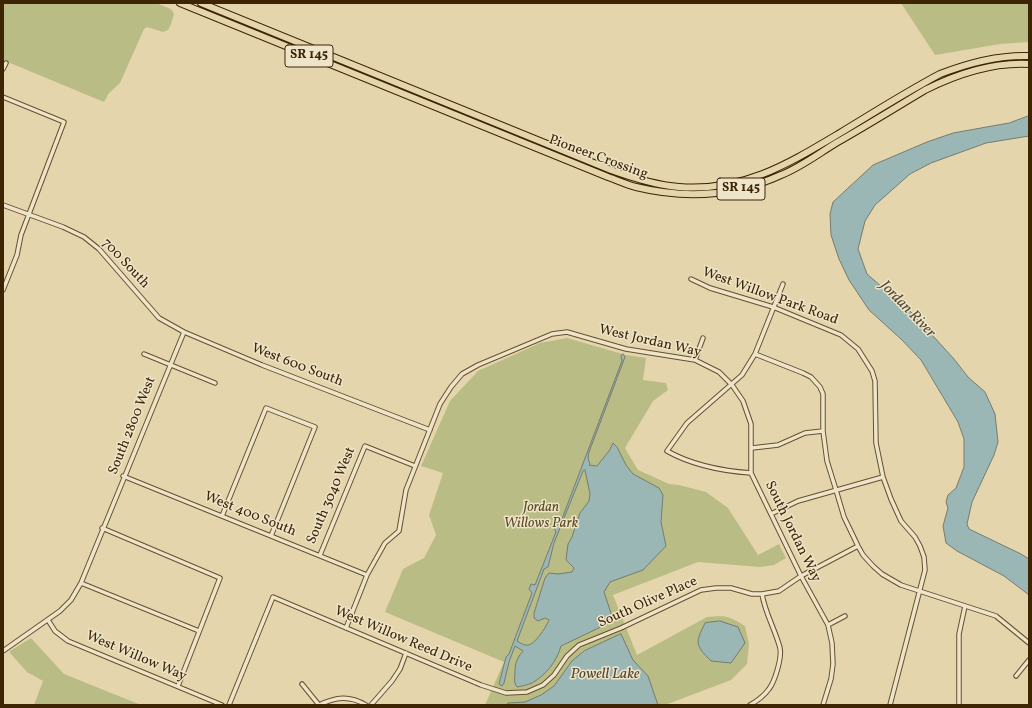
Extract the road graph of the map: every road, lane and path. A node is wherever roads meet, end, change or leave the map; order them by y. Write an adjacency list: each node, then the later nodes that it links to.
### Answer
1 (180, 3): 5 (highway, Pioneer Crossing / SR 145)
2 (201, 3): 3 (highway, Pioneer Crossing / SR 145)
3 (1029, 56)
4 (6, 63): 6 (street)
5 (1029, 64)
6 (3, 69)
7 (3, 97): 9 (street)
8 (3, 205): 9 (street, 700 South)
9 (29, 215): 12 (street); 14 (street, 700 South)
10 (691, 279): 13 (street, West Willow Park Road)
11 (782, 284): 13 (street)
12 (3, 290)
13 (773, 307): 18 (street); 30 (street, West Willow Park Road)
14 (159, 318): 15 (street, West 600 South)
15 (184, 332): 20 (street, South 2800 West); 24 (street, West 600 South)
16 (702, 338): 19 (street)
17 (144, 354): 20 (street)
18 (755, 354): 23 (street); 25 (street)
19 (694, 360): 21 (street, West Jordan Way); 24 (street, West Jordan Way)
20 (170, 364): 22 (street); 29 (street, South 2800 West)
21 (719, 372): 23 (street, South Jordan Way)
22 (215, 383)
23 (732, 385): 26 (street, South Jordan Way); 28 (street)
24 (430, 430): 27 (street)
25 (823, 431): 26 (street); 31 (street)
26 (752, 448): 28 (street, South Jordan Way)
27 (415, 466): 37 (street, South 3040 West); 38 (street)
28 (751, 473): 32 (street, South Jordan Way)
29 (123, 476): 33 (street, West 400 South); 34 (street, South 2800 West)
30 (883, 477): 31 (street); 41 (street)
31 (836, 490): 32 (street); 36 (street)
32 (771, 514): 39 (street, South Jordan Way)
33 (222, 516): 35 (street, West 400 South); 35 (street)
34 (102, 528): 40 (street, South 2800 West); 48 (street)
35 (271, 536): 37 (street, West 400 South)
36 (858, 546): 39 (street, South Olive Place); 41 (street)
37 (320, 555): 38 (street, West 400 South)
38 (367, 575): 47 (street)
39 (801, 576): 42 (street, South Olive Place); 46 (street, South Jordan Way)
40 (81, 583): 45 (street, South 2800 West); 48 (street)
41 (920, 592): 43 (street); 64 (street)
42 (762, 594): 56 (street, South Olive Place); 62 (street)
43 (965, 606): 49 (street); 65 (street)
44 (845, 616): 46 (street)
45 (48, 620): 50 (street, South 2800 West); 55 (street, West Willow Way)
46 (828, 625): 63 (street, South Jordan Way)
47 (346, 628): 51 (street, West Willow Reed Drive); 58 (street, West Willow Reed Drive)
48 (199, 631): 55 (street)
49 (1029, 643)
50 (3, 651)
51 (406, 653): 56 (street, West Willow Reed Drive); 61 (street)
52 (1029, 660): 53 (street)
53 (1016, 676)
54 (302, 684): 59 (street)
55 (178, 686): 57 (street, West Willow Way)
56 (527, 692)
57 (222, 705)
58 (229, 705)
59 (319, 705): 60 (street)
60 (366, 705)
61 (371, 705)
62 (750, 705)
63 (825, 705)
64 (890, 705)
65 (959, 705)

